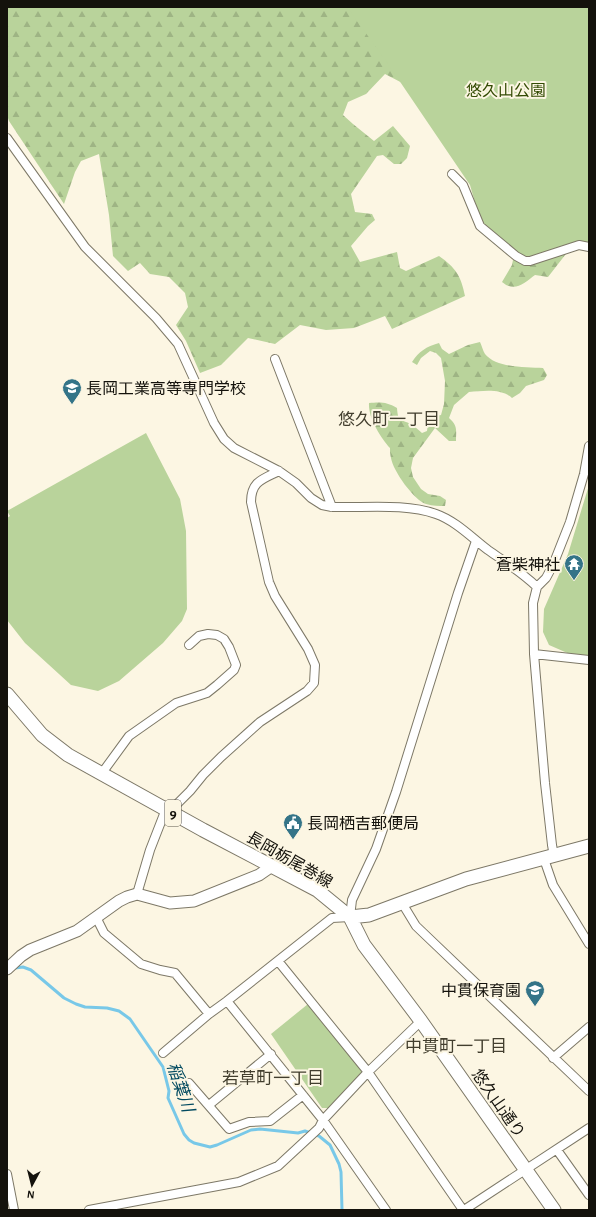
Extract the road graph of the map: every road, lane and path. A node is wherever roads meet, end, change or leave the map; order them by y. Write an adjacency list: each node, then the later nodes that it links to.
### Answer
1 (7, 138): 6 (street)
2 (452, 174): 3 (street)
3 (589, 247)
4 (275, 359): 7 (street)
5 (589, 446): 9 (street)
6 (279, 470): 7 (street); 15 (street)
7 (332, 507): 8 (street)
8 (476, 541): 9 (street); 22 (street)
9 (537, 587): 11 (street)
10 (189, 645): 14 (street)
11 (534, 654): 12 (street); 17 (street)
12 (589, 660)
13 (7, 694): 14 (main road, 長岡栃尾巻線 / 9)
14 (102, 773): 15 (main road, 長岡栃尾巻線 / 9)
15 (166, 809): 18 (main road, 長岡栃尾巻線 / 9); 19 (street)
16 (589, 846): 17 (main road)
17 (549, 857): 20 (main road); 23 (street)
18 (272, 866): 19 (main road); 22 (main road, 長岡栃尾巻線 / 9)
19 (138, 894): 21 (main road)
20 (402, 903): 22 (main road); 32 (street)
21 (96, 917): 25 (main road); 27 (street)
22 (350, 917): 24 (street); 28 (main road, 悠久山通り / 9)
23 (589, 944)
24 (278, 961): 26 (street); 33 (street)
25 (7, 969)
26 (227, 1001): 27 (street); 31 (street)
27 (209, 1014): 30 (street)
28 (421, 1021): 33 (street); 41 (main road, 悠久山通り / 9)
29 (589, 1027): 32 (street)
30 (163, 1053)
31 (271, 1054): 36 (street); 37 (street)
32 (553, 1058): 35 (street)
33 (368, 1072): 38 (street); 47 (street)
34 (189, 1083): 37 (street)
35 (589, 1092)
36 (303, 1095): 37 (street); 38 (street)
37 (208, 1105)
38 (323, 1120): 45 (street); 46 (street)
39 (589, 1128): 40 (street)
40 (557, 1150): 41 (street); 43 (street)
41 (525, 1170): 47 (street); 48 (main road, 悠久山通り / 9)
42 (7, 1174): 44 (street)
43 (589, 1195)
44 (14, 1210)
45 (89, 1210)
46 (386, 1210)
47 (463, 1210)
48 (554, 1210)

